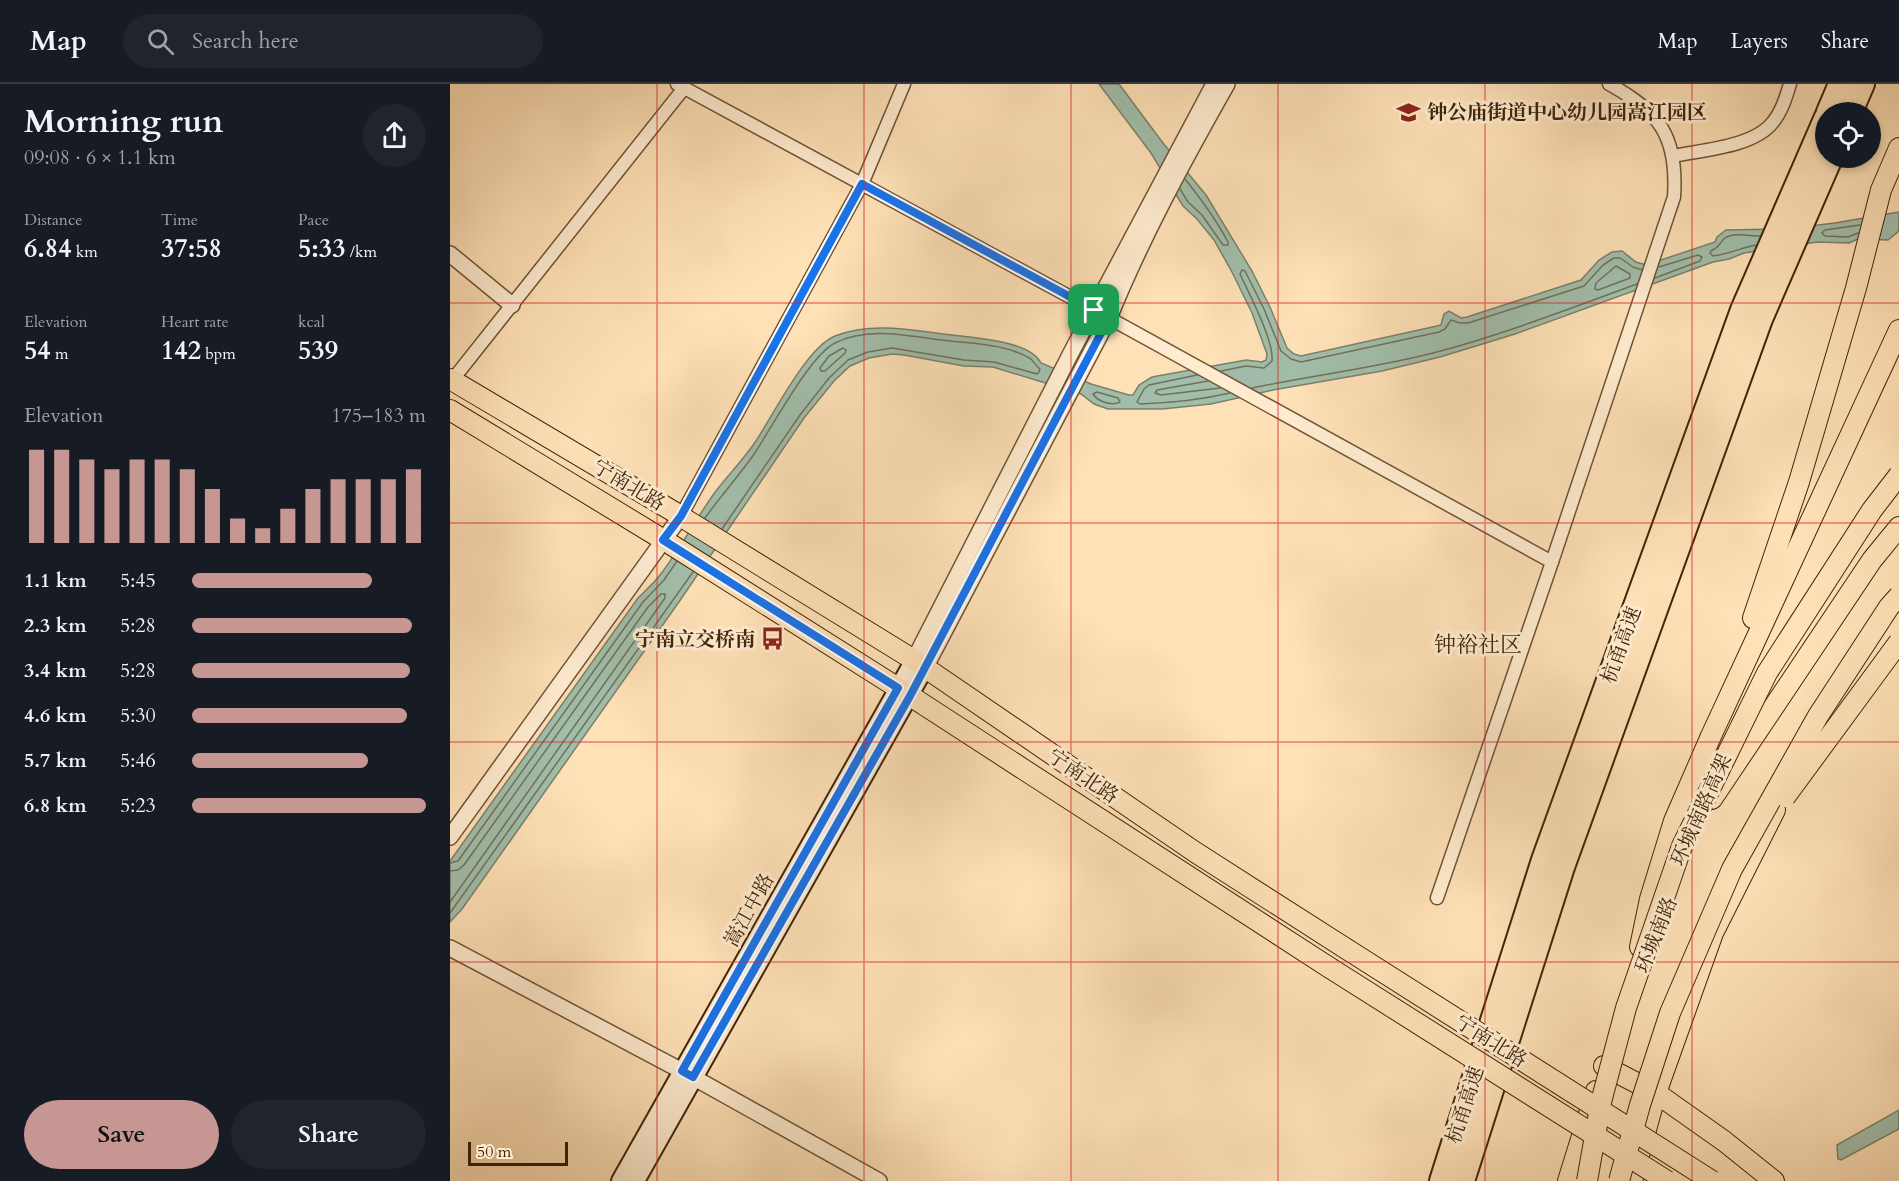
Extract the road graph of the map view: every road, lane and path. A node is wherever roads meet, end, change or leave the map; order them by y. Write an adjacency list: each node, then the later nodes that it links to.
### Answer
1 (904, 84): 14 (street)
2 (1214, 84): 17 (street)
3 (1227, 84): 19 (street)
4 (1609, 84): 12 (street)
5 (1790, 84): 12 (street)
6 (1840, 84): 9 (highway)
7 (1863, 84): 10 (highway)
8 (680, 86): 14 (street); 16 (street)
9 (1832, 102)
10 (1855, 102)
11 (1899, 148): 33 (main road)
12 (1673, 156): 27 (street)
13 (1818, 168): 18 (highway, 杭甬高速)
14 (862, 184): 17 (street); 24 (street)
15 (450, 254): 16 (street)
16 (512, 305): 21 (street)
17 (1094, 310): 19 (street); 31 (street)
18 (1752, 314): 45 (highway, 杭甬高速); 46 (highway, 杭甬高速)
19 (1109, 318): 27 (street); 31 (street)
20 (1899, 330): 33 (main road)
21 (451, 381): 24 (main road, 宁南北路)
22 (450, 411): 26 (main road, 宁南北路)
23 (1899, 475): 38 (main road, 环城南路高架, bridge)
24 (683, 517): 26 (street); 31 (main road, 宁南北路)
25 (1899, 527): 39 (main road, 环城南路)
26 (665, 541): 32 (main road, 宁南北路); 34 (street)
27 (1552, 562): 36 (street)
28 (1899, 596): 35 (main road, bridge)
29 (1899, 603): 41 (main road)
30 (1899, 642): 35 (main road, bridge)
31 (920, 664): 32 (main road, 嵩江中路); 52 (main road, 宁南北路, bridge)
32 (904, 692): 40 (main road, 嵩江中路); 51 (main road, 宁南北路, bridge)
33 (1711, 736): 38 (main road, bridge)
34 (450, 837)
35 (1732, 869): 49 (main road, bridge)
36 (1437, 898)
37 (450, 948): 40 (street)
38 (1626, 1008): 48 (main road, 环城南路高架, bridge)
39 (1604, 1066): 41 (main road); 47 (main road, 环城南路)
40 (688, 1074): 42 (main road, 嵩江中路); 43 (main road, 嵩江中路); 44 (street)
41 (1656, 1093): 50 (main road); 53 (main road)
42 (620, 1181)
43 (636, 1181)
44 (879, 1181)
45 (1441, 1181)
46 (1463, 1181)
47 (1568, 1181)
48 (1587, 1181)
49 (1619, 1181)
50 (1632, 1181)
51 (1667, 1181)
52 (1712, 1181)
53 (1774, 1181)

